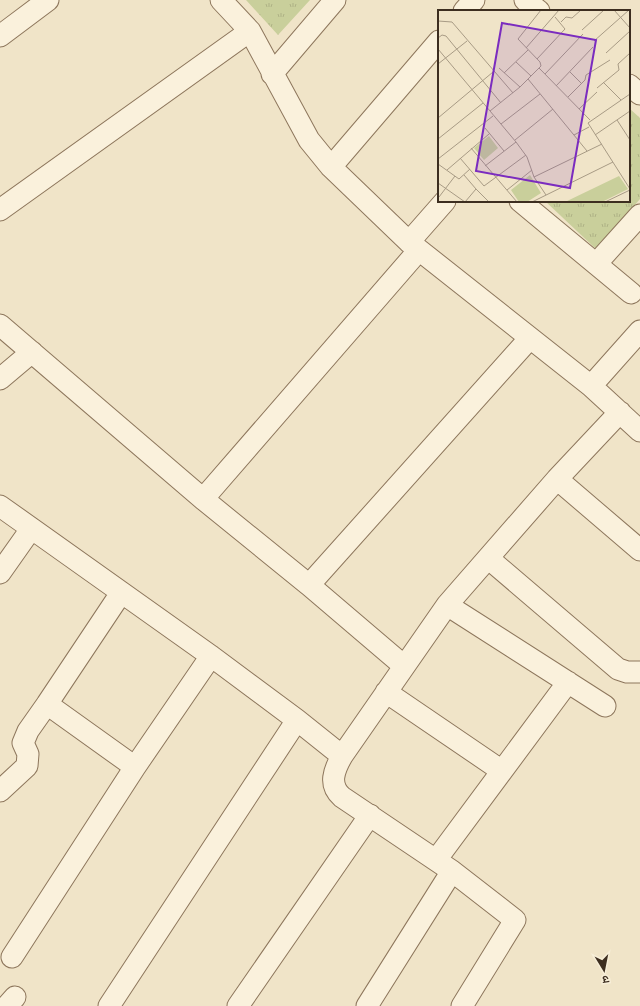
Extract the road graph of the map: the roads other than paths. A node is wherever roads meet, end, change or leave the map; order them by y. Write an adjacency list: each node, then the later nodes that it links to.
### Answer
1 (48, 0): 9 (street)
2 (221, 0): 8 (street)
3 (335, 0): 11 (street)
4 (474, 0): 6 (street)
5 (525, 0): 7 (street)
6 (465, 10)
7 (538, 10)
8 (250, 31): 11 (street); 17 (street)
9 (0, 36)
10 (438, 41): 14 (street)
11 (272, 74): 14 (street)
12 (630, 86): 13 (street)
13 (640, 94)
14 (331, 167): 19 (street)
15 (444, 202): 19 (street)
16 (521, 202): 20 (street)
17 (0, 210)
18 (640, 215): 20 (street)
19 (414, 246): 24 (street); 31 (street)
20 (596, 264): 21 (street)
21 (631, 293)
22 (0, 325): 25 (street)
23 (640, 331): 27 (street)
24 (530, 338): 27 (street); 37 (street)
25 (32, 352): 26 (street); 31 (street)
26 (0, 379)
27 (591, 386): 28 (street)
28 (620, 412): 29 (street); 30 (street)
29 (640, 431)
30 (557, 479): 34 (street); 35 (street)
31 (202, 499): 37 (street)
32 (0, 506): 33 (street)
33 (31, 529): 36 (street); 38 (street)
34 (640, 550)
35 (488, 558): 39 (street); 42 (street)
36 (0, 573)
37 (309, 585): 41 (street)
38 (121, 593): 40 (street); 45 (street)
39 (447, 605): 41 (street); 43 (street)
40 (211, 656): 47 (street); 49 (street)
41 (404, 666): 44 (street)
42 (640, 672)
43 (568, 682): 46 (street); 50 (street)
44 (386, 692): 48 (street); 50 (street)
45 (48, 704): 49 (street); 51 (street)
46 (605, 706)
47 (297, 720): 48 (street); 55 (street)
48 (342, 756): 52 (street)
49 (135, 767): 54 (street)
50 (502, 771): 53 (street)
51 (0, 791)
52 (370, 815): 53 (street); 56 (street)
53 (444, 866): 57 (street); 58 (street)
54 (12, 957)
55 (109, 1006)
56 (238, 1006)
57 (367, 1006)
58 (462, 1006)

